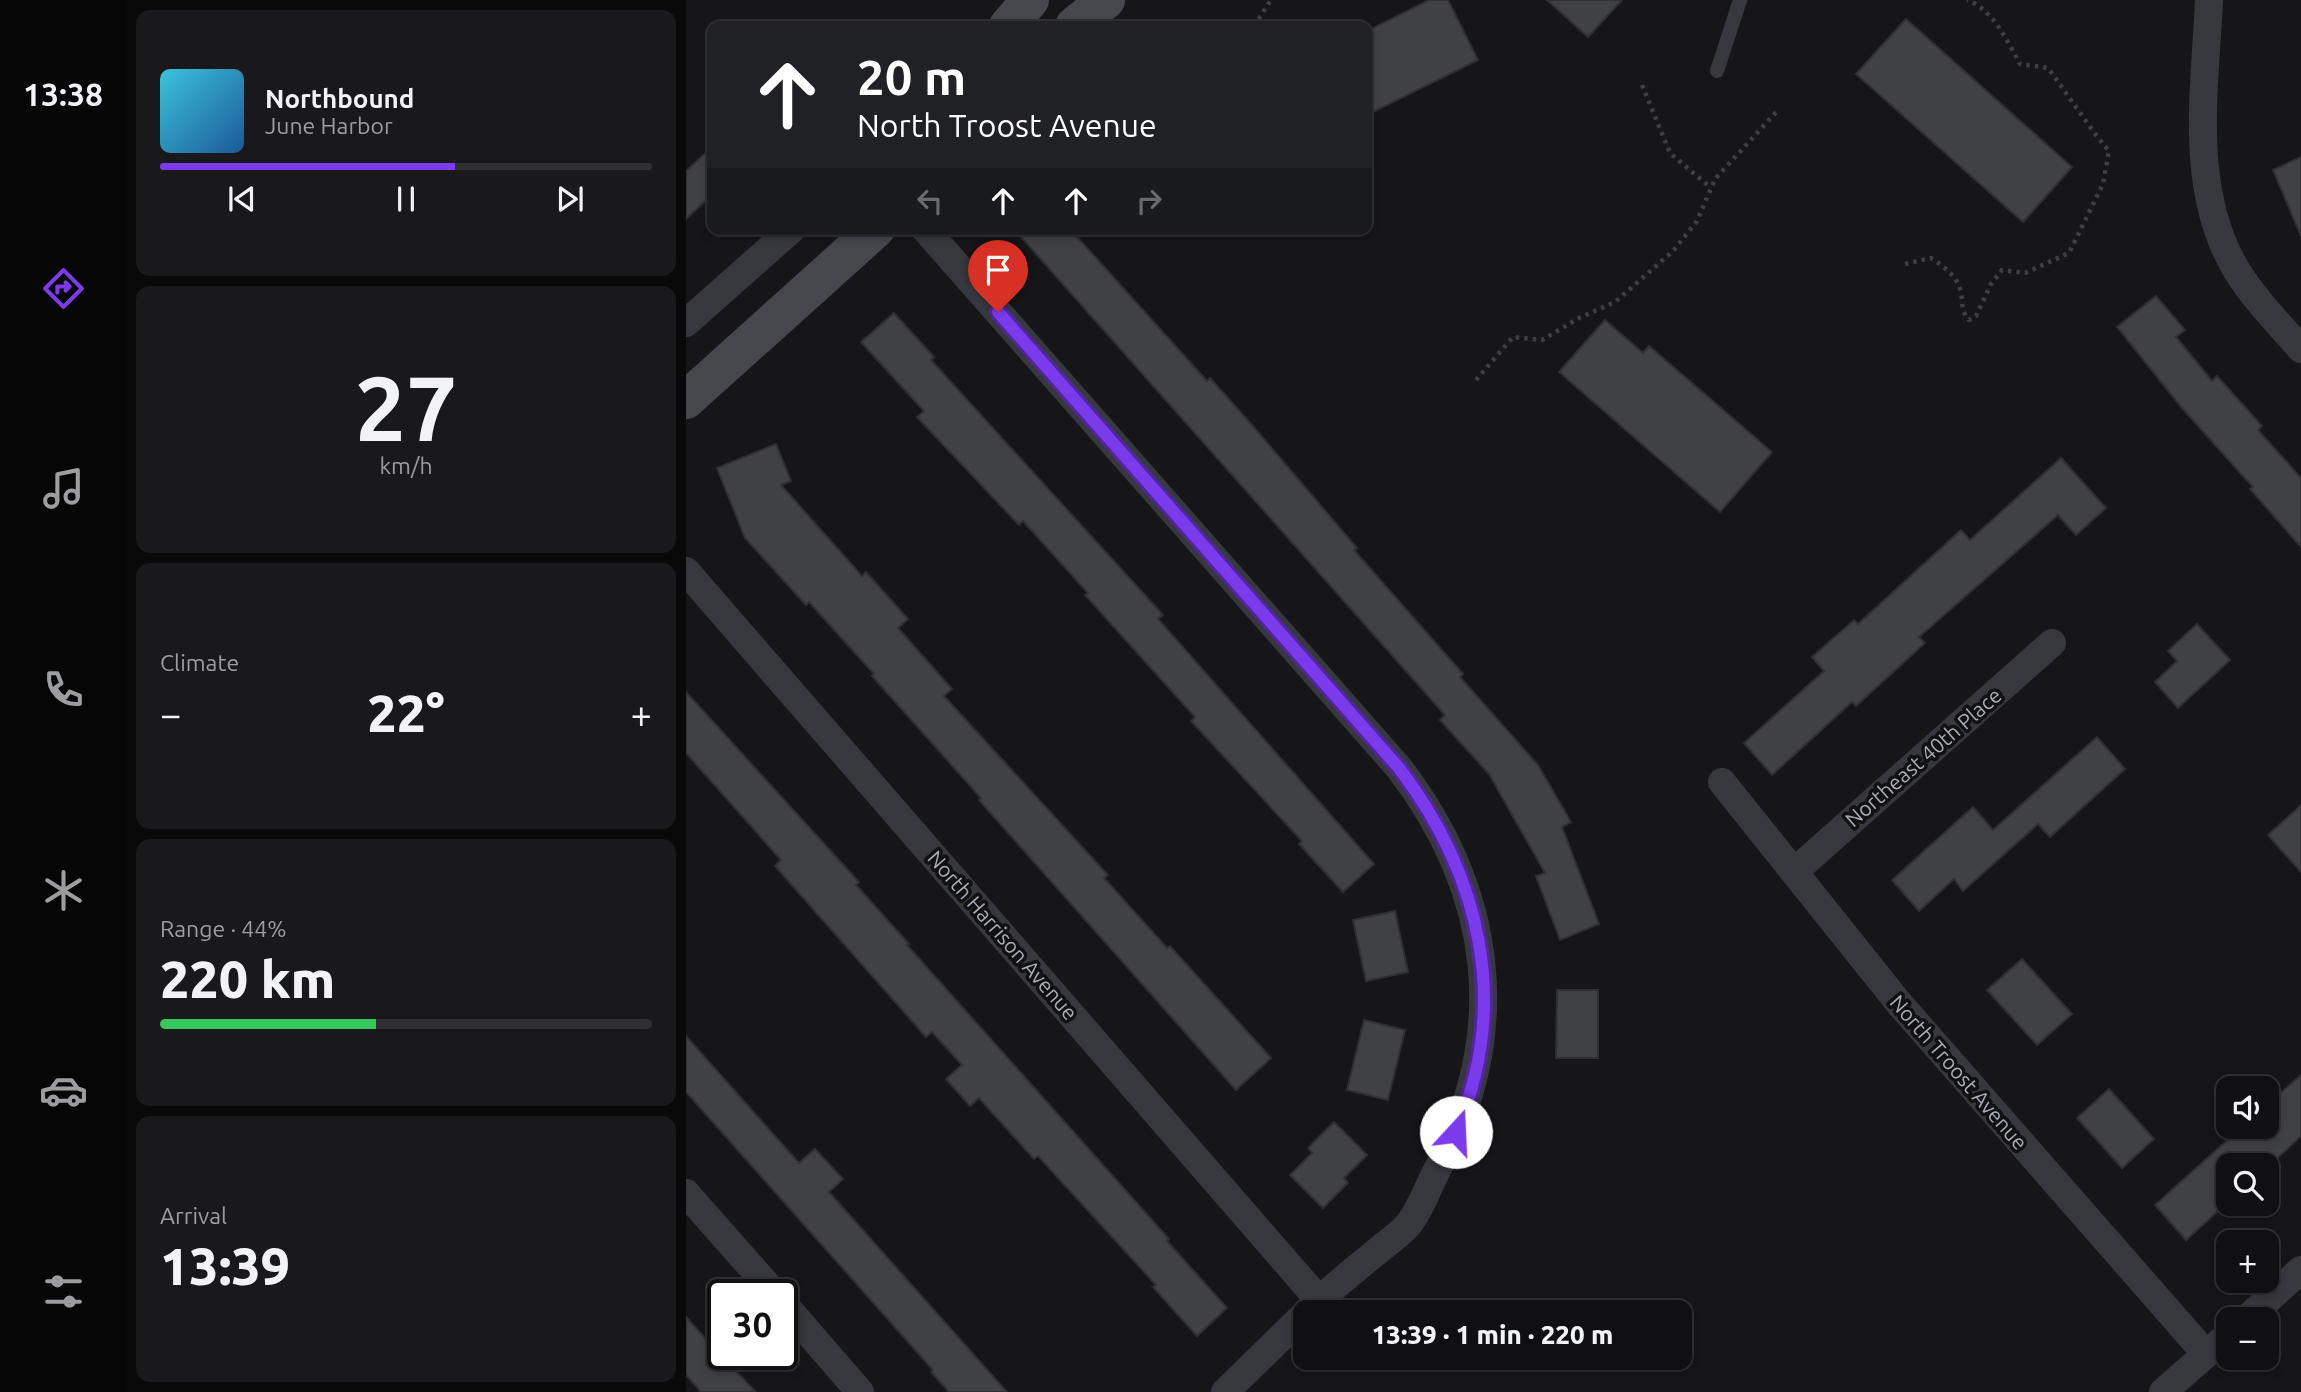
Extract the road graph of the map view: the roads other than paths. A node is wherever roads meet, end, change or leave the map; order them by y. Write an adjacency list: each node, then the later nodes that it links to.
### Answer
1 (1030, 0): 5 (main road)
2 (1106, 0): 6 (main road)
3 (1740, 0): 7 (lane)
4 (2209, 0): 12 (street)
5 (1012, 21)
6 (1080, 21)
7 (1717, 71)
8 (785, 235): 11 (street)
9 (869, 235): 13 (main road)
10 (930, 235): 22 (street)
11 (686, 323)
12 (2301, 349)
13 (686, 400)
14 (686, 571): 21 (street, North Harrison Avenue)
15 (2052, 643): 17 (street, Northeast 40th Place)
16 (1722, 782): 17 (street, North Troost Avenue)
17 (1795, 871): 27 (street, North Troost Avenue)
18 (686, 1193): 20 (street)
19 (2301, 1270): 23 (street)
20 (762, 1279)
21 (1302, 1300)
22 (1321, 1300)
23 (2260, 1307)
24 (798, 1320): 28 (street)
25 (1293, 1326): 29 (street)
26 (2216, 1345): 27 (street)
27 (2206, 1354): 30 (street)
28 (860, 1392)
29 (1225, 1392)
30 (2163, 1392)

